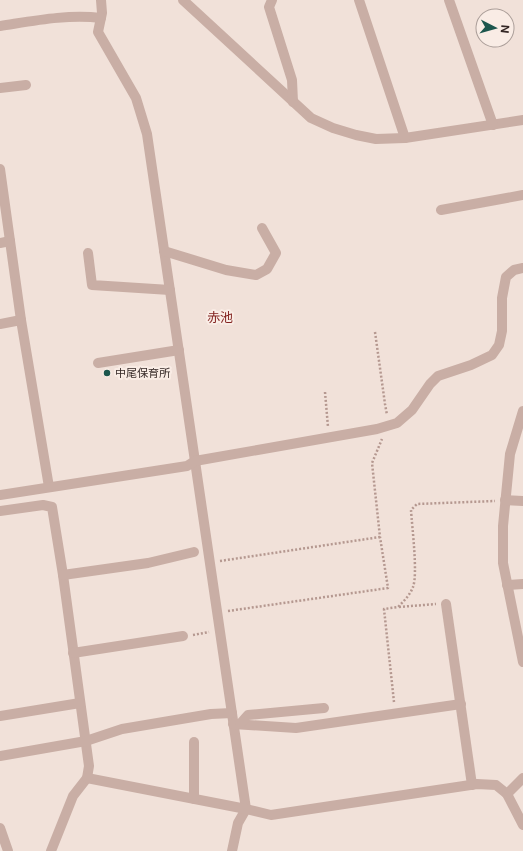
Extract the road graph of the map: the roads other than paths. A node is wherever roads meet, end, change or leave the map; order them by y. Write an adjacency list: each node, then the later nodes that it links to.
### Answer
1 (101, 0): 6 (street)
2 (183, 0): 10 (street)
3 (359, 0): 13 (street)
4 (449, 0): 12 (street)
5 (269, 2): 10 (street)
6 (101, 18): 7 (street); 19 (street)
7 (0, 26)
8 (26, 85): 9 (street)
9 (0, 88)
10 (293, 102): 13 (street)
11 (523, 120): 12 (street)
12 (493, 124): 13 (street)
13 (405, 138)
14 (0, 169): 18 (street)
15 (523, 195): 16 (street)
16 (441, 210)
17 (262, 228): 19 (street)
18 (5, 242): 23 (street)
19 (164, 251): 22 (street)
20 (88, 253): 22 (street)
21 (523, 268): 28 (street)
22 (170, 290): 25 (street)
23 (21, 320): 24 (street); 29 (street)
24 (0, 324)
25 (179, 350): 26 (street); 28 (street)
26 (98, 363)
27 (523, 412): 31 (street)
28 (195, 460): 29 (street); 45 (street)
29 (49, 487): 30 (street)
30 (0, 495)
31 (506, 500): 32 (street); 37 (street)
32 (523, 501)
33 (0, 511): 35 (street)
34 (194, 552): 35 (street)
35 (63, 575): 40 (street)
36 (523, 584): 37 (street)
37 (508, 585): 41 (street)
38 (446, 604): 43 (street)
39 (183, 636): 40 (street)
40 (73, 653): 42 (street)
41 (523, 662)
42 (80, 703): 46 (street); 48 (street)
43 (461, 704): 47 (street); 53 (street)
44 (324, 708): 47 (street)
45 (232, 713): 47 (street); 48 (street)
46 (0, 716)
47 (237, 724): 56 (street)
48 (86, 741): 50 (street); 51 (street)
49 (194, 742): 55 (street)
50 (0, 756)
51 (87, 778): 55 (street); 60 (street)
52 (523, 778): 54 (street)
53 (472, 785): 54 (street); 56 (street)
54 (507, 794): 57 (street)
55 (194, 799): 56 (street)
56 (246, 809): 61 (street)
57 (523, 825)
58 (0, 828): 59 (street)
59 (8, 851)
60 (51, 851)
61 (232, 851)

